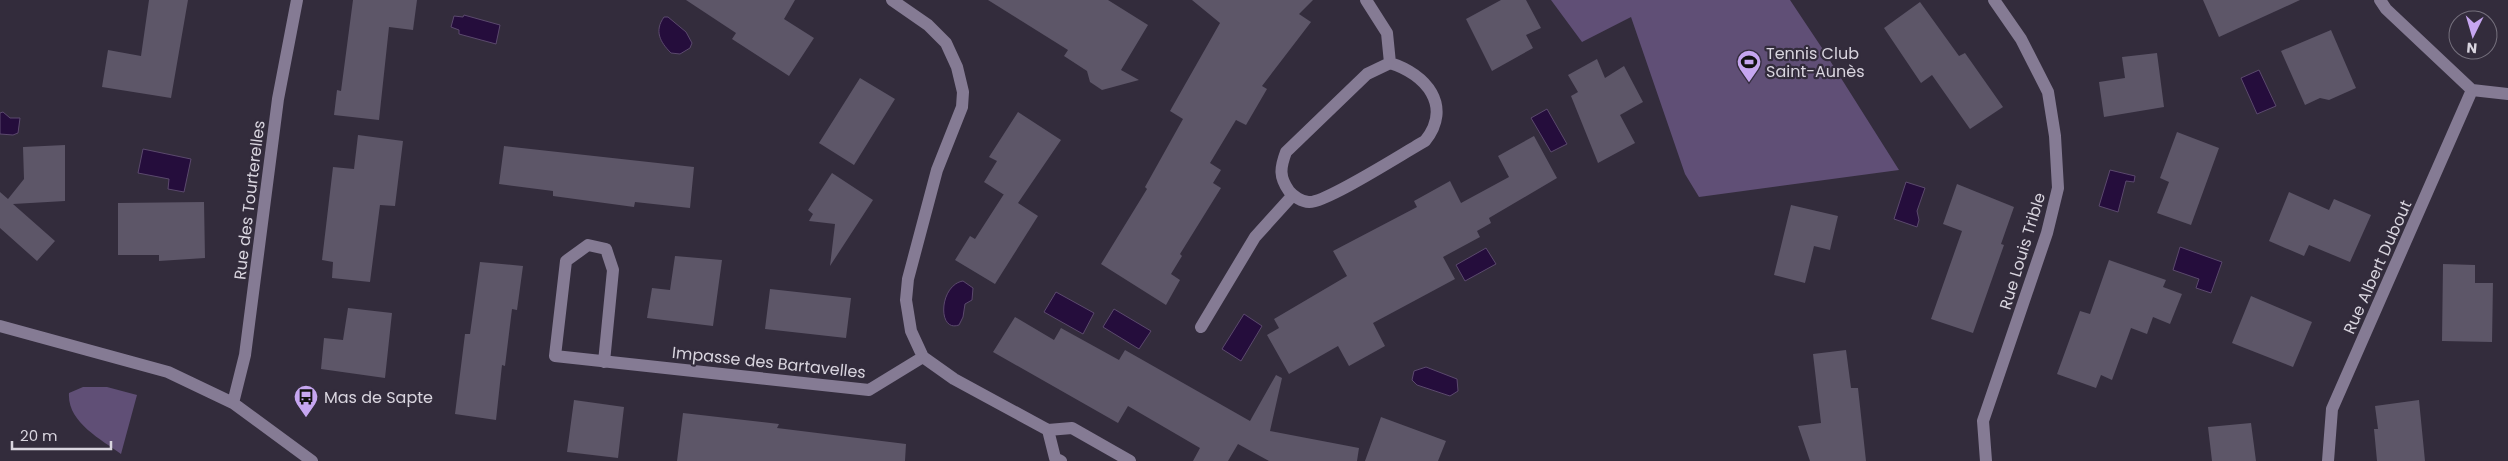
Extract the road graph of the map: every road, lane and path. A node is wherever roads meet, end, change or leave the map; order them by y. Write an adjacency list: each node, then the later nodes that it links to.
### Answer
1 (297, 0): 14 (street, Rue des Tourterelles)
2 (892, 0): 12 (street)
3 (1366, 0): 6 (street)
4 (1994, 0): 19 (street, Rue Louis Trible)
5 (2380, 0): 7 (street)
6 (1390, 63): 9 (street); 9 (street)
7 (2472, 90): 8 (street); 20 (street, Rue Albert Dubout)
8 (2508, 94)
9 (1293, 195): 11 (street)
10 (0, 326): 14 (street)
11 (1201, 327)
12 (923, 358): 13 (street, Impasse des Bartavelles); 15 (street)
13 (604, 362): 13 (street, Impasse des Bartavelles)
14 (234, 403): 16 (street)
15 (1048, 430): 17 (street); 18 (street)
16 (312, 461)
17 (1061, 461)
18 (1130, 461)
19 (1986, 461)
20 (2328, 461)

